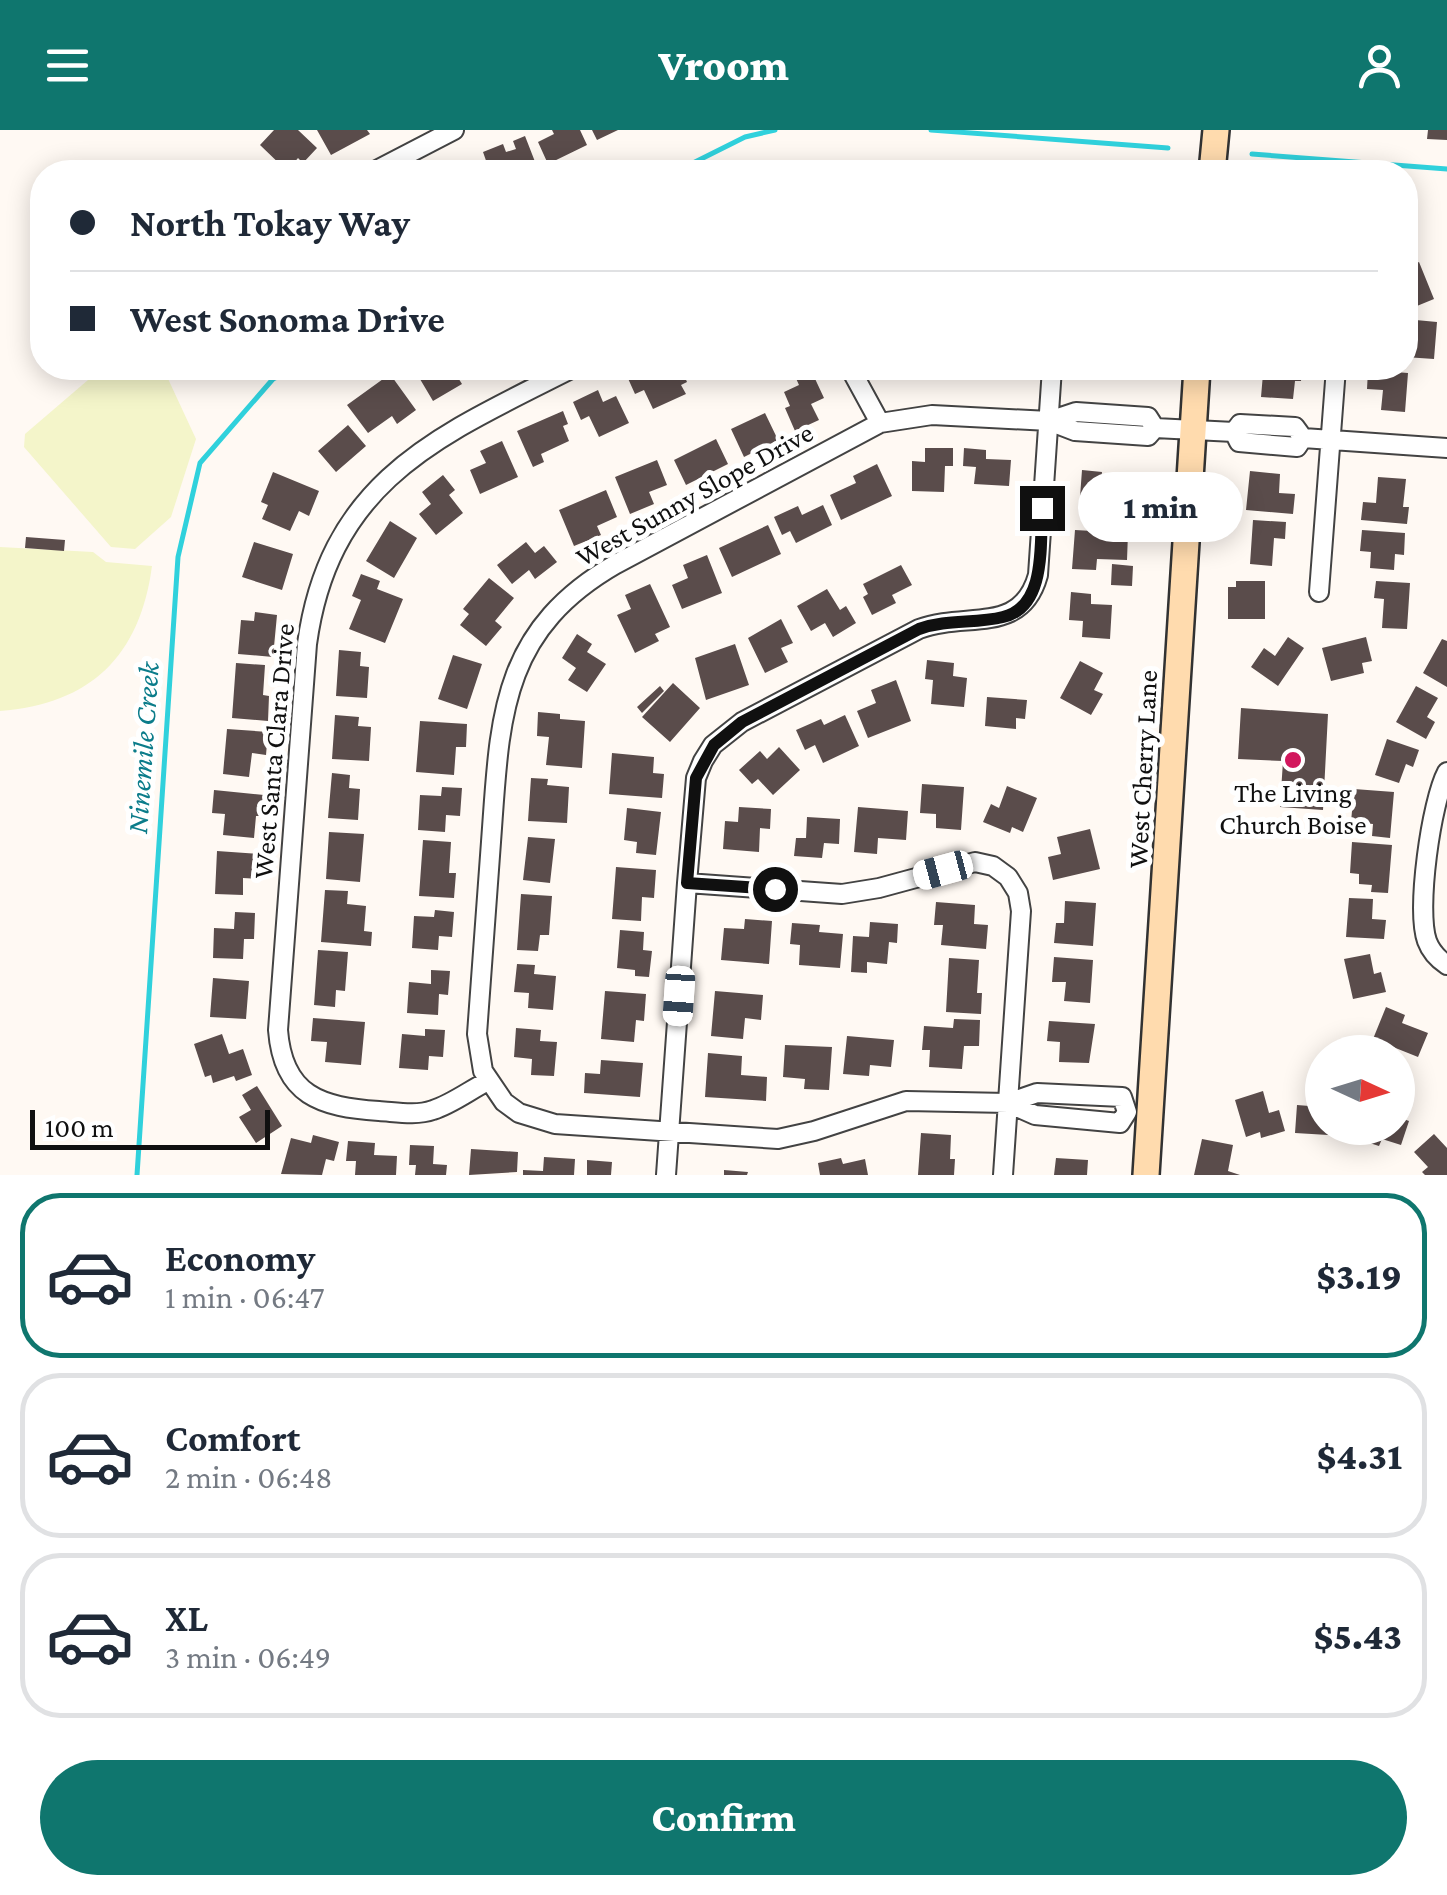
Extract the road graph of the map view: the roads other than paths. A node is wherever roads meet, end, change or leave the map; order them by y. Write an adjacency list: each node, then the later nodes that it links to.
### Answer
1 (454, 130): 3 (street)
2 (1216, 130): 5 (main road)
3 (424, 137): 4 (street)
4 (390, 160)
5 (1213, 160)
6 (550, 380): 20 (street, West Santa Clara Drive)
7 (856, 380): 12 (street)
8 (1051, 380): 11 (street)
9 (1196, 380): 13 (main road, West Cherry Lane)
10 (1335, 380): 14 (street)
11 (1048, 420): 12 (street, West Sunny Slope Drive); 13 (street, West Sunny Slope Drive); 18 (street)
12 (880, 424): 20 (street, West Sunny Slope Drive)
13 (1192, 430): 14 (street, West Sunny Slope Drive); 22 (main road, West Cherry Lane)
14 (1331, 440): 15 (street); 16 (street)
15 (1447, 448)
16 (1320, 592)
17 (1447, 772): 19 (street)
18 (687, 883): 21 (street); 23 (street)
19 (1441, 960)
20 (488, 1080): 23 (street)
21 (1008, 1103): 22 (street); 23 (street); 25 (street)
22 (1139, 1113): 26 (main road, West Cherry Lane)
23 (669, 1132): 24 (street)
24 (666, 1175)
25 (1003, 1175)
26 (1146, 1175)

